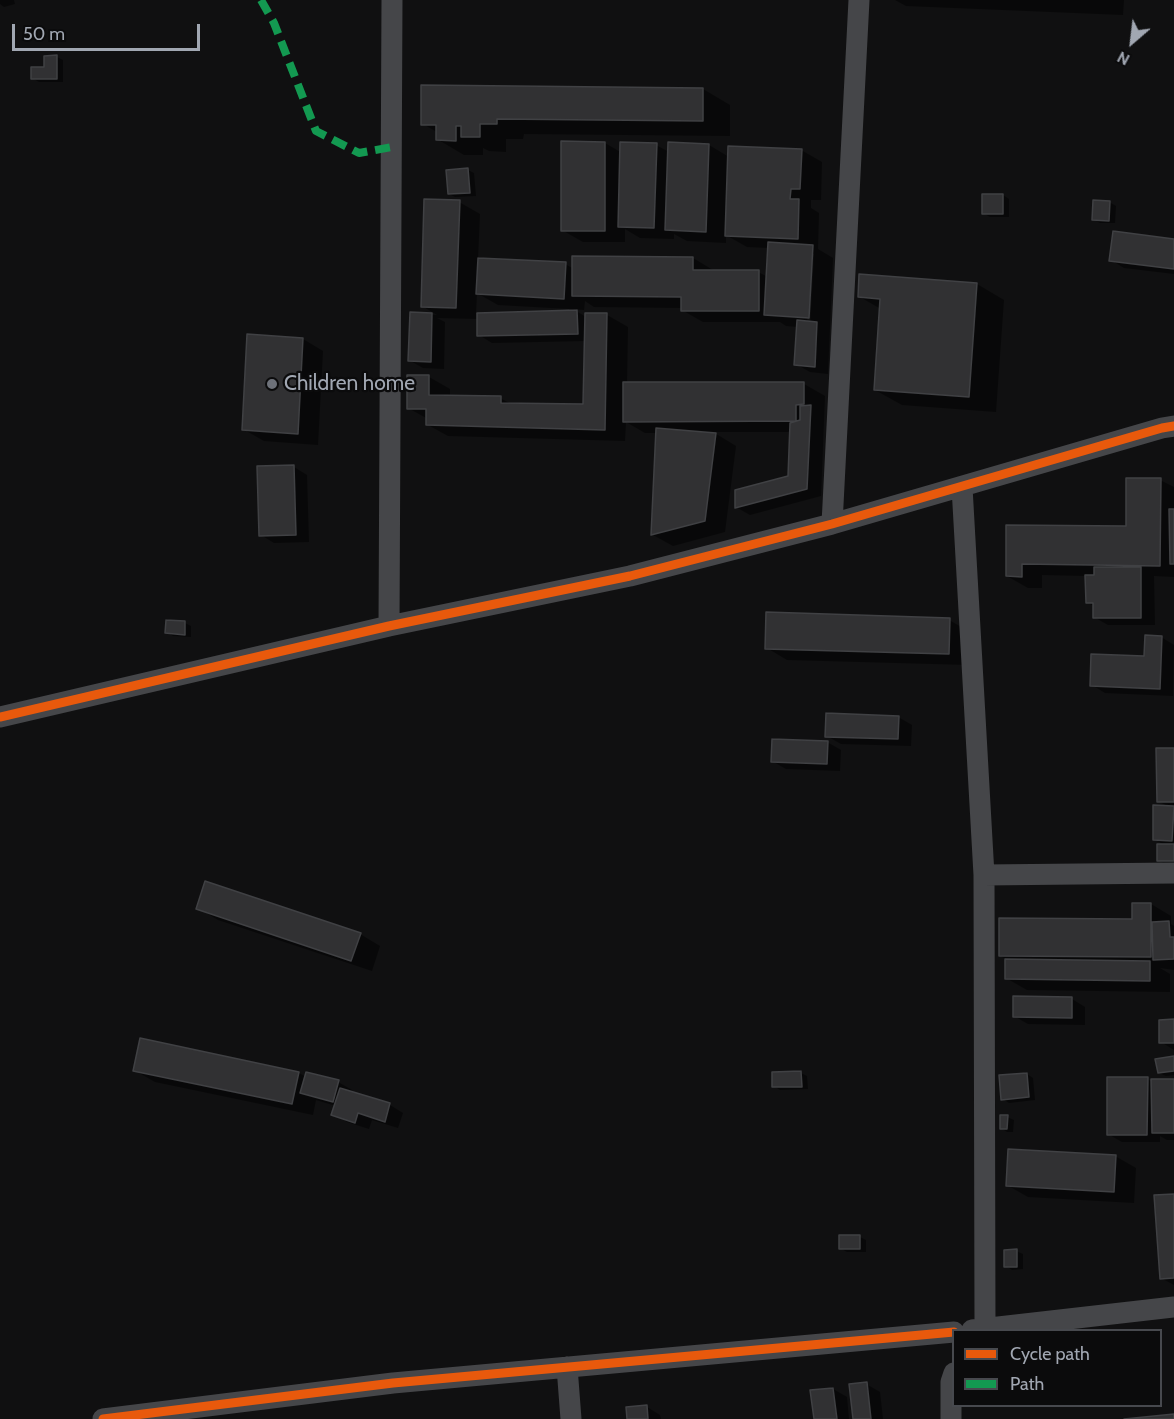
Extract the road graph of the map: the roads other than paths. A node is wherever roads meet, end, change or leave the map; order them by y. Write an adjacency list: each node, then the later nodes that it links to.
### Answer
1 (392, 0): 6 (street)
2 (859, 0): 5 (street)
3 (1174, 426): 4 (street)
4 (962, 487): 5 (street); 9 (street)
5 (832, 524): 6 (street)
6 (389, 626): 7 (street)
7 (0, 717)
8 (1174, 873): 9 (street)
9 (984, 875): 11 (street)
10 (1174, 1307): 12 (street)
11 (979, 1329)
12 (987, 1329)
13 (952, 1332): 14 (street)
14 (567, 1367): 16 (street); 17 (street)
15 (952, 1379): 18 (street)
16 (103, 1419)
17 (571, 1419)
18 (951, 1419)

